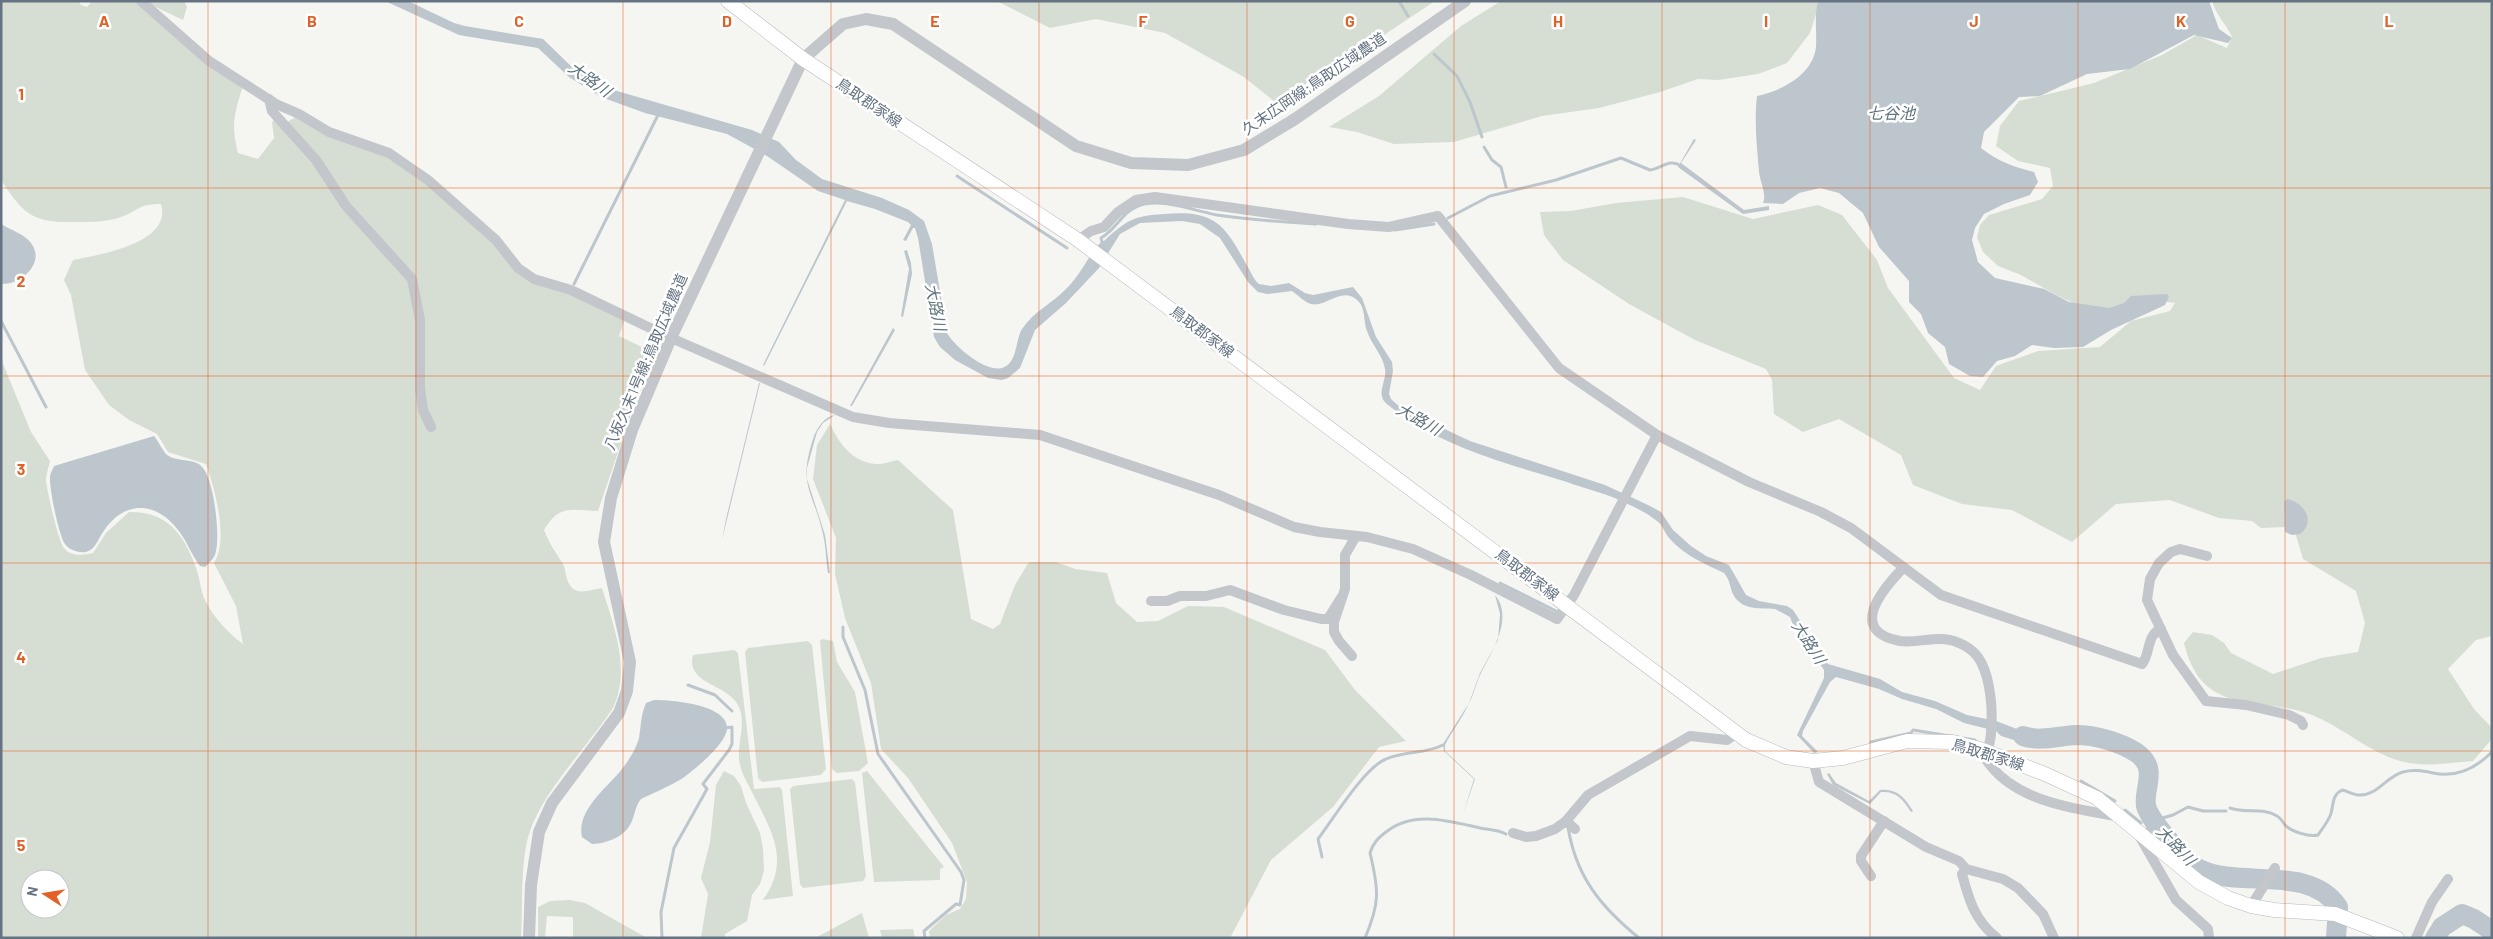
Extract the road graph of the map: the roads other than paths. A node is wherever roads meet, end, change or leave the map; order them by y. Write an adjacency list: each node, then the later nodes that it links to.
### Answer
1 (141, 1): 5 (street)
2 (728, 1): 4 (main road, 鳥取郡家線)
3 (1465, 1): 4 (street, 久末広岡線;鳥取広域農道)
4 (803, 59): 6 (main road, 鳥取郡家線); 7 (street, 八坂久末1号線;鳥取広域農道)
5 (269, 99): 7 (street); 8 (street)
6 (1078, 240): 9 (street); 15 (main road, 鳥取郡家線)
7 (671, 338): 10 (street); 32 (street, 八坂久末1号線;鳥取広域農道)
8 (431, 427)
9 (1657, 435): 12 (street); 15 (street)
10 (1356, 536): 13 (street); 15 (street)
11 (2207, 556): 16 (street)
12 (1903, 568): 16 (street); 20 (street)
13 (1341, 598): 14 (street); 17 (street)
14 (1151, 601)
15 (1567, 605): 19 (main road, 鳥取郡家線)
16 (2161, 629): 18 (street)
17 (1352, 656)
18 (2303, 725)
19 (1738, 733): 21 (main road, 鳥取郡家線); 23 (street)
20 (1984, 751): 21 (main road, 鳥取郡家線); 24 (main road, 鳥取郡家線); 24 (street)
21 (1814, 761): 22 (street)
22 (1884, 821): 28 (street); 29 (street)
23 (1566, 822): 25 (street); 26 (street)
24 (2128, 822): 31 (main road, 鳥取郡家線); 35 (street)
25 (1576, 829)
26 (1514, 833)
27 (2274, 868): 31 (street)
28 (1966, 869): 33 (street); 34 (street)
29 (1871, 876)
30 (2448, 880): 37 (street)
31 (2251, 906): 36 (main road, 鳥取郡家線)
32 (529, 938)
33 (1997, 938)
34 (2054, 938)
35 (2209, 938)
36 (2397, 938)
37 (2416, 938)

